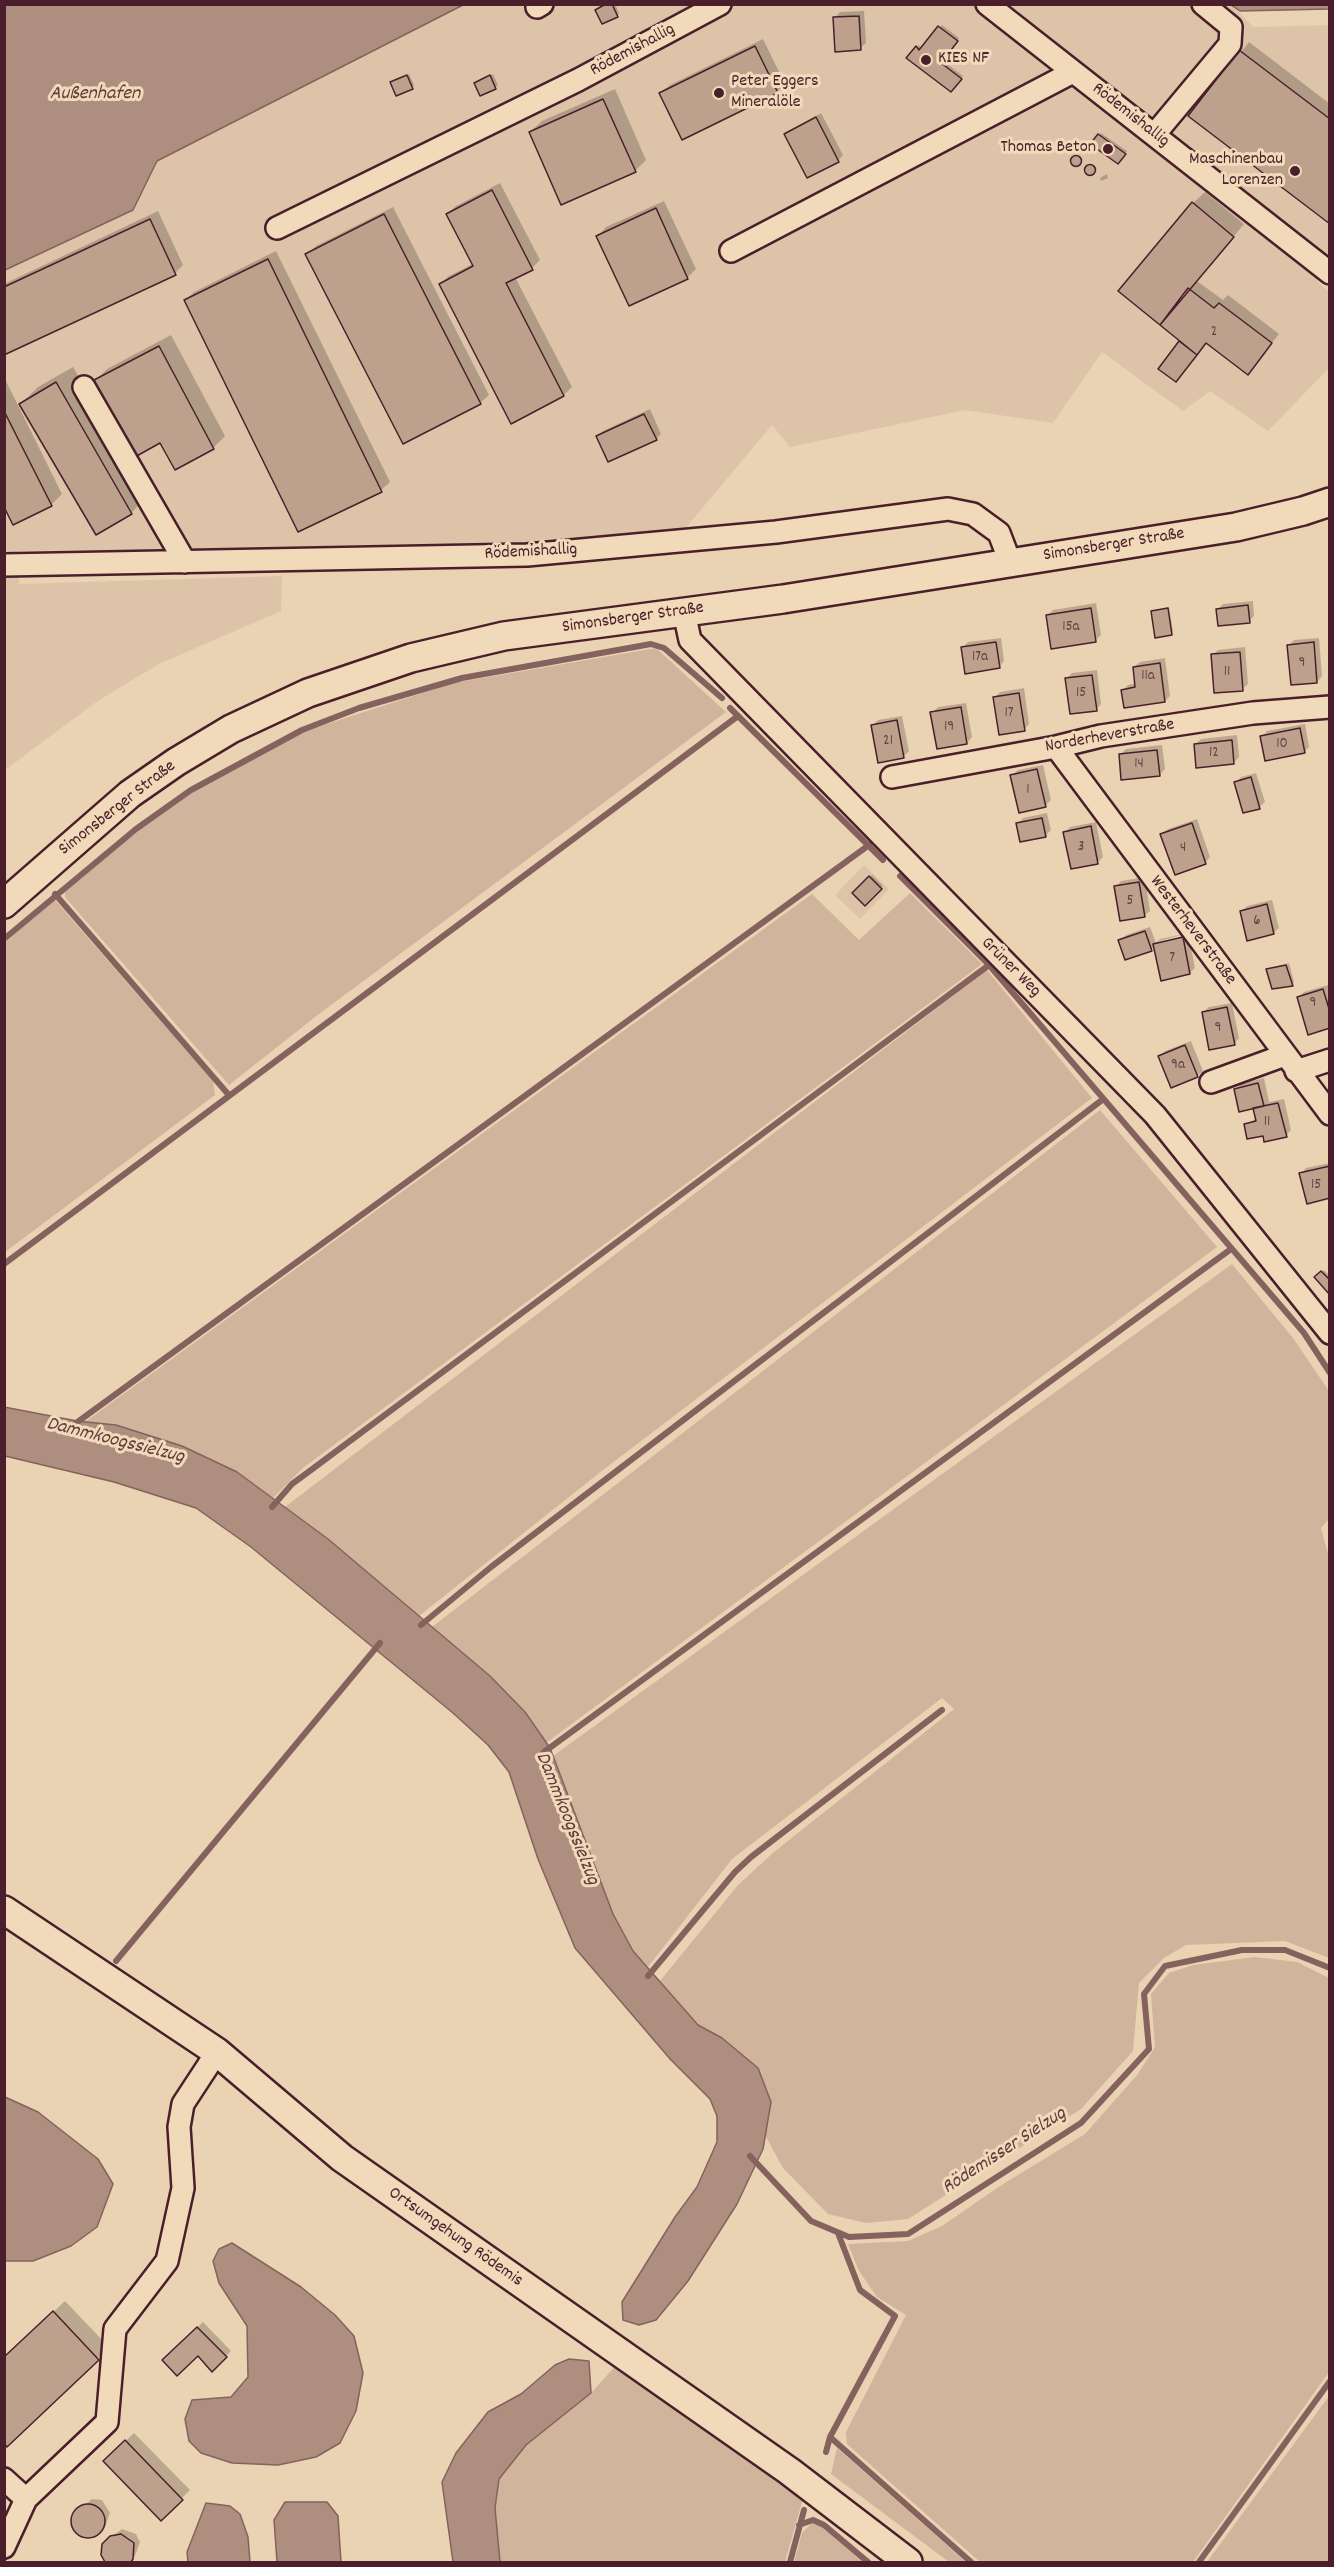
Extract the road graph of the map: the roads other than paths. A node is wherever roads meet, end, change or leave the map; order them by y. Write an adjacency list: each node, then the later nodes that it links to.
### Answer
1 (720, 4): 6 (street, Rödemishallig)
2 (987, 4): 4 (street, Rödemishallig)
3 (1203, 4): 5 (street)
4 (1073, 72): 5 (street, Rödemishallig); 7 (street)
5 (1154, 135): 8 (street, Rödemishallig)
6 (278, 228)
7 (731, 251)
8 (1329, 273)
9 (84, 387): 11 (street)
10 (1329, 502): 12 (main road, Simonsberger Straße)
11 (185, 562): 12 (street, Rödemishallig); 13 (street, Rödemishallig)
12 (1010, 562): 14 (main road, Simonsberger Straße)
13 (13, 565)
14 (684, 612): 18 (main road, Simonsberger Straße); 23 (street, Grüner Weg)
15 (1329, 707): 16 (street, Norderheverstraße)
16 (1056, 747): 17 (street, Norderheverstraße); 20 (street, Westerheverstraße)
17 (892, 777)
18 (4, 904)
19 (1329, 1060): 20 (street)
20 (1291, 1063): 21 (street); 22 (street, Westerheverstraße)
21 (1211, 1082)
22 (1329, 1114)
23 (1329, 1333)
24 (4, 1910): 25 (main road, Ortsumgehung Rödemis)
25 (217, 2052): 27 (street); 29 (main road, Ortsumgehung Rödemis)
26 (4, 2479): 27 (street)
27 (26, 2499): 28 (street)
28 (4, 2547)
29 (908, 2562)

